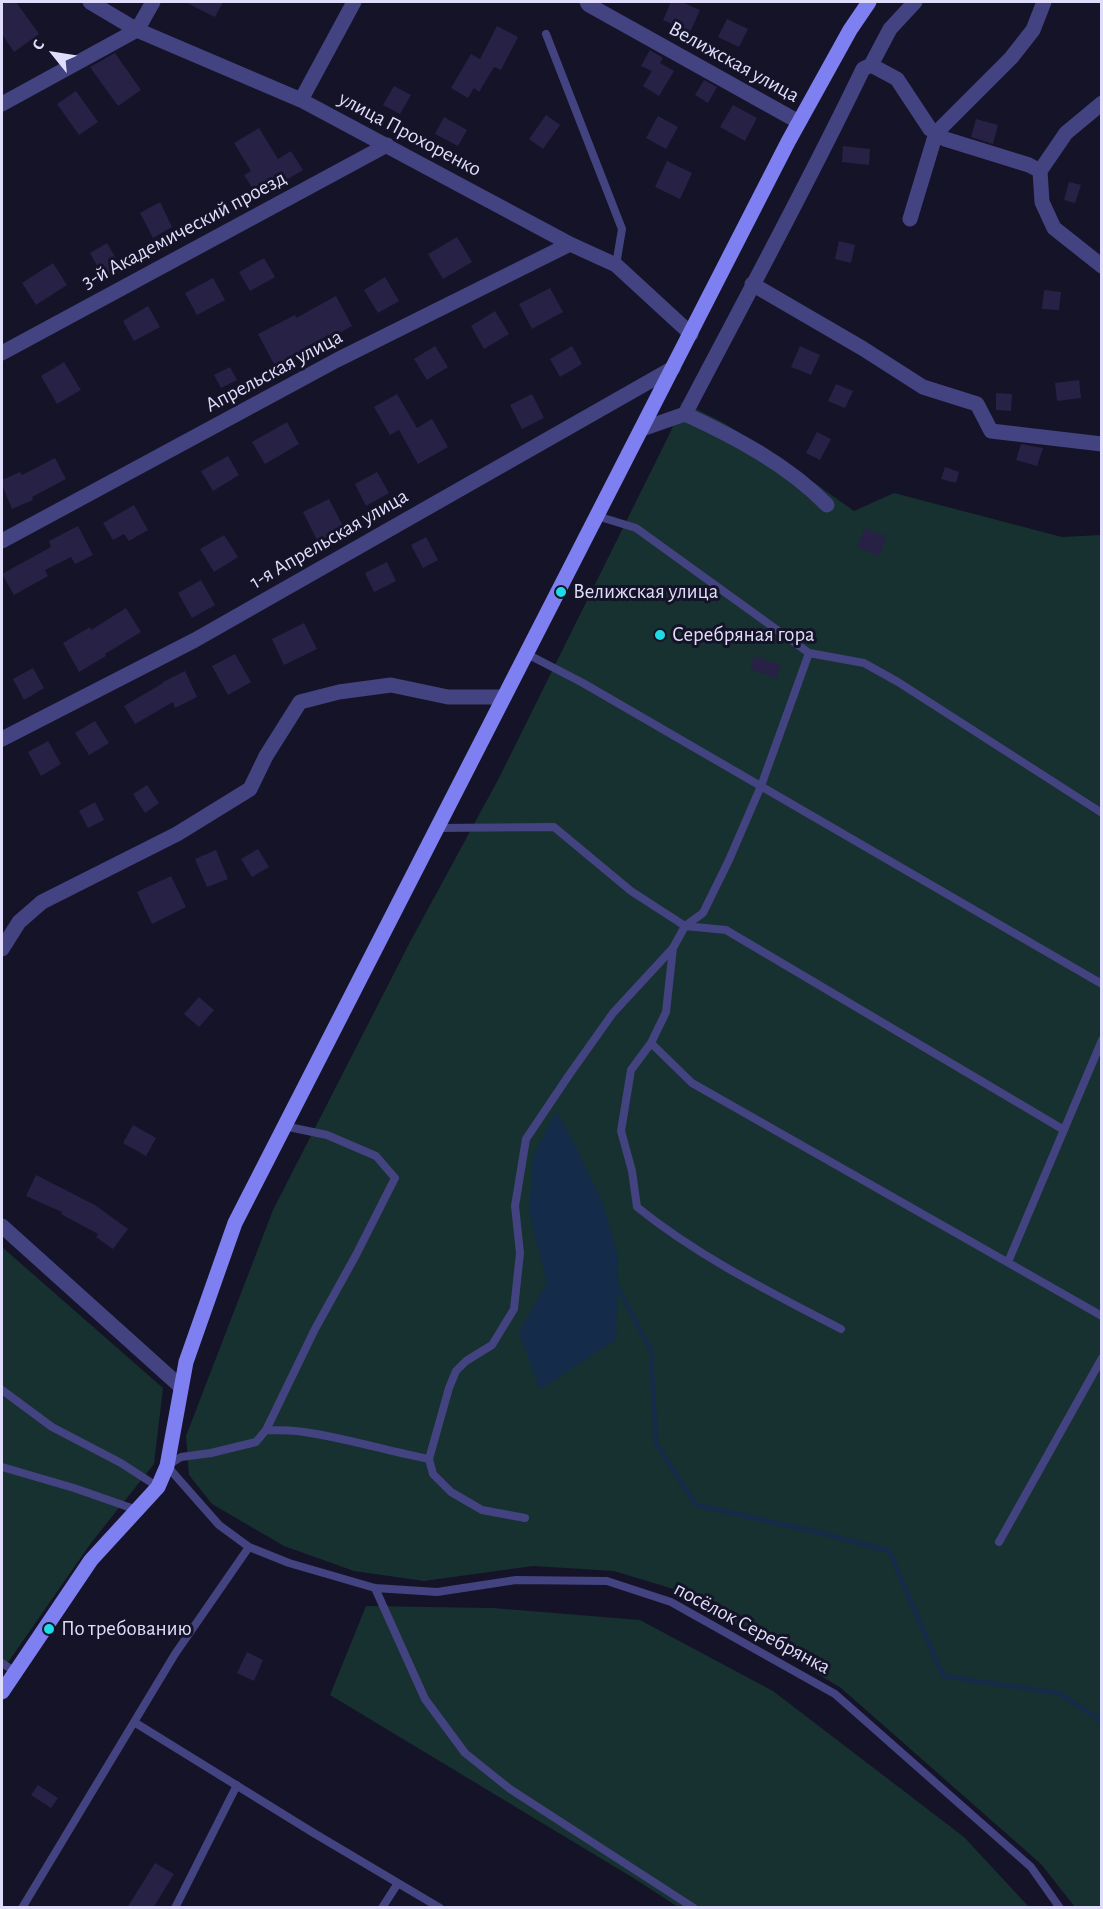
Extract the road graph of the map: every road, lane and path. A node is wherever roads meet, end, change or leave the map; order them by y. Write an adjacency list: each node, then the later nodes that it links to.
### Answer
1 (90, 2): 8 (street, улица Прохоренко)
2 (153, 2): 8 (street)
3 (354, 2): 11 (street)
4 (587, 2): 14 (street, Велижская улица)
5 (869, 2): 14 (street)
6 (915, 2): 10 (street)
7 (1044, 2): 15 (street)
8 (137, 30): 11 (street, улица Прохоренко); 13 (street)
9 (546, 34): 20 (lane)
10 (871, 65): 15 (street); 22 (street)
11 (301, 100): 16 (street, улица Прохоренко)
12 (1101, 103): 17 (street)
13 (2, 104)
14 (799, 122): 23 (street)
15 (936, 133): 17 (street); 18 (street)
16 (387, 145): 19 (street, улица Прохоренко); 24 (street, 3-й Академический проезд)
17 (1040, 171): 21 (street)
18 (910, 219)
19 (570, 244): 20 (street, улица Прохоренко); 31 (street, Апрельская улица)
20 (616, 265): 23 (street, улица Прохоренко)
21 (1101, 266)
22 (752, 284): 26 (street); 28 (street)
23 (691, 334): 25 (street)
24 (2, 353)
25 (673, 368): 27 (street); 35 (street, 1-я Апрельская улица)
26 (685, 414): 27 (street); 29 (street)
27 (642, 429): 30 (street)
28 (1101, 444)
29 (827, 505)
30 (597, 516): 32 (lane); 33 (street)
31 (2, 541)
32 (809, 653): 36 (lane); 37 (lane)
33 (527, 654): 34 (street); 36 (lane)
34 (504, 698): 38 (street); 41 (street)
35 (2, 739)
36 (761, 786): 39 (lane); 42 (lane)
37 (1101, 813)
38 (437, 828): 39 (lane); 45 (street)
39 (685, 926): 40 (lane); 46 (lane)
40 (674, 948): 44 (lane); 55 (lane)
41 (2, 949)
42 (1101, 984)
43 (1101, 1040): 46 (lane)
44 (651, 1043): 48 (lane); 50 (lane)
45 (284, 1126): 52 (street); 54 (lane)
46 (1064, 1130): 48 (lane)
47 (2, 1226): 52 (street)
48 (1008, 1262): 49 (lane)
49 (1101, 1316)
50 (841, 1329)
51 (1101, 1358): 61 (lane)
52 (181, 1387): 56 (street)
53 (2, 1390): 58 (lane)
54 (266, 1430): 55 (lane); 56 (lane)
55 (429, 1459): 60 (lane)
56 (167, 1466): 58 (street); 62 (lane, посёлок Серебрянка)
57 (2, 1467): 59 (lane)
58 (158, 1487): 59 (street)
59 (136, 1510): 64 (street)
60 (525, 1518)
61 (999, 1542)
62 (249, 1546): 63 (lane, посёлок Серебрянка); 66 (lane)
63 (375, 1588): 73 (lane); 74 (lane, посёлок Серебрянка)
64 (8, 1667): 65 (street)
65 (2, 1692)
66 (134, 1722): 67 (lane); 69 (lane)
67 (237, 1785): 68 (lane); 70 (lane)
68 (398, 1883): 71 (lane); 72 (lane)
69 (22, 1908)
70 (175, 1908)
71 (382, 1908)
72 (440, 1908)
73 (694, 1908)
74 (1060, 1908)

